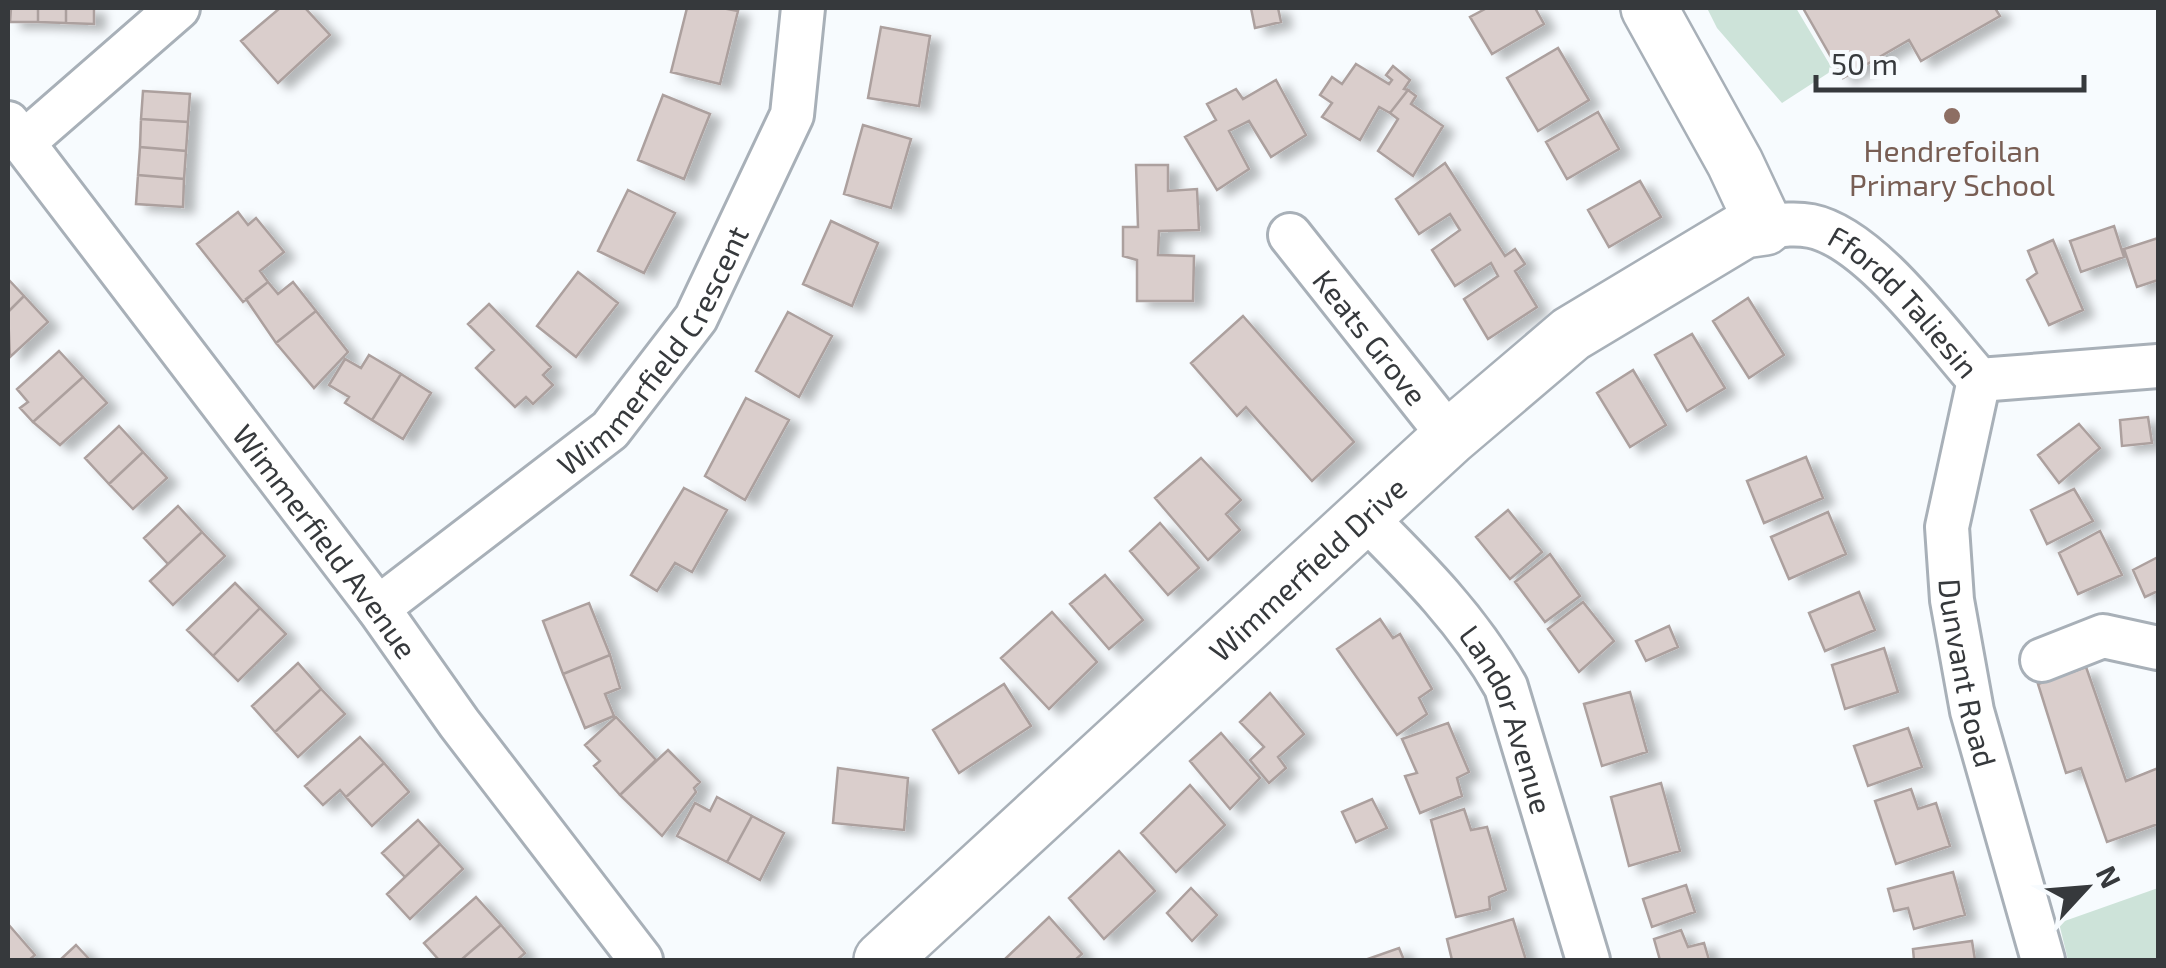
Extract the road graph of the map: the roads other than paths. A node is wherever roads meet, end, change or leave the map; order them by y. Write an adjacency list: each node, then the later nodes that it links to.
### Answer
1 (178, 8): 4 (street)
2 (803, 8): 11 (street, Wimmerfield Crescent)
3 (1650, 8): 5 (street)
4 (16, 132): 11 (street, Wimmerfield Avenue)
5 (1765, 227): 8 (street, Ffordd Taliesin); 9 (street, Wimmerfield Drive)
6 (1290, 235): 9 (street, Keats Grove)
7 (2158, 366): 8 (street, Ffordd Taliesin)
8 (1979, 380): 17 (street, Dunvant Road)
9 (1450, 437): 10 (street, Wimmerfield Drive)
10 (1365, 517): 15 (street, Wimmerfield Drive); 16 (street, Landor Avenue)
11 (378, 608): 14 (street, Wimmerfield Avenue)
12 (2158, 648): 13 (street)
13 (2042, 660)
14 (642, 960)
15 (882, 960)
16 (1588, 960)
17 (2043, 960)

